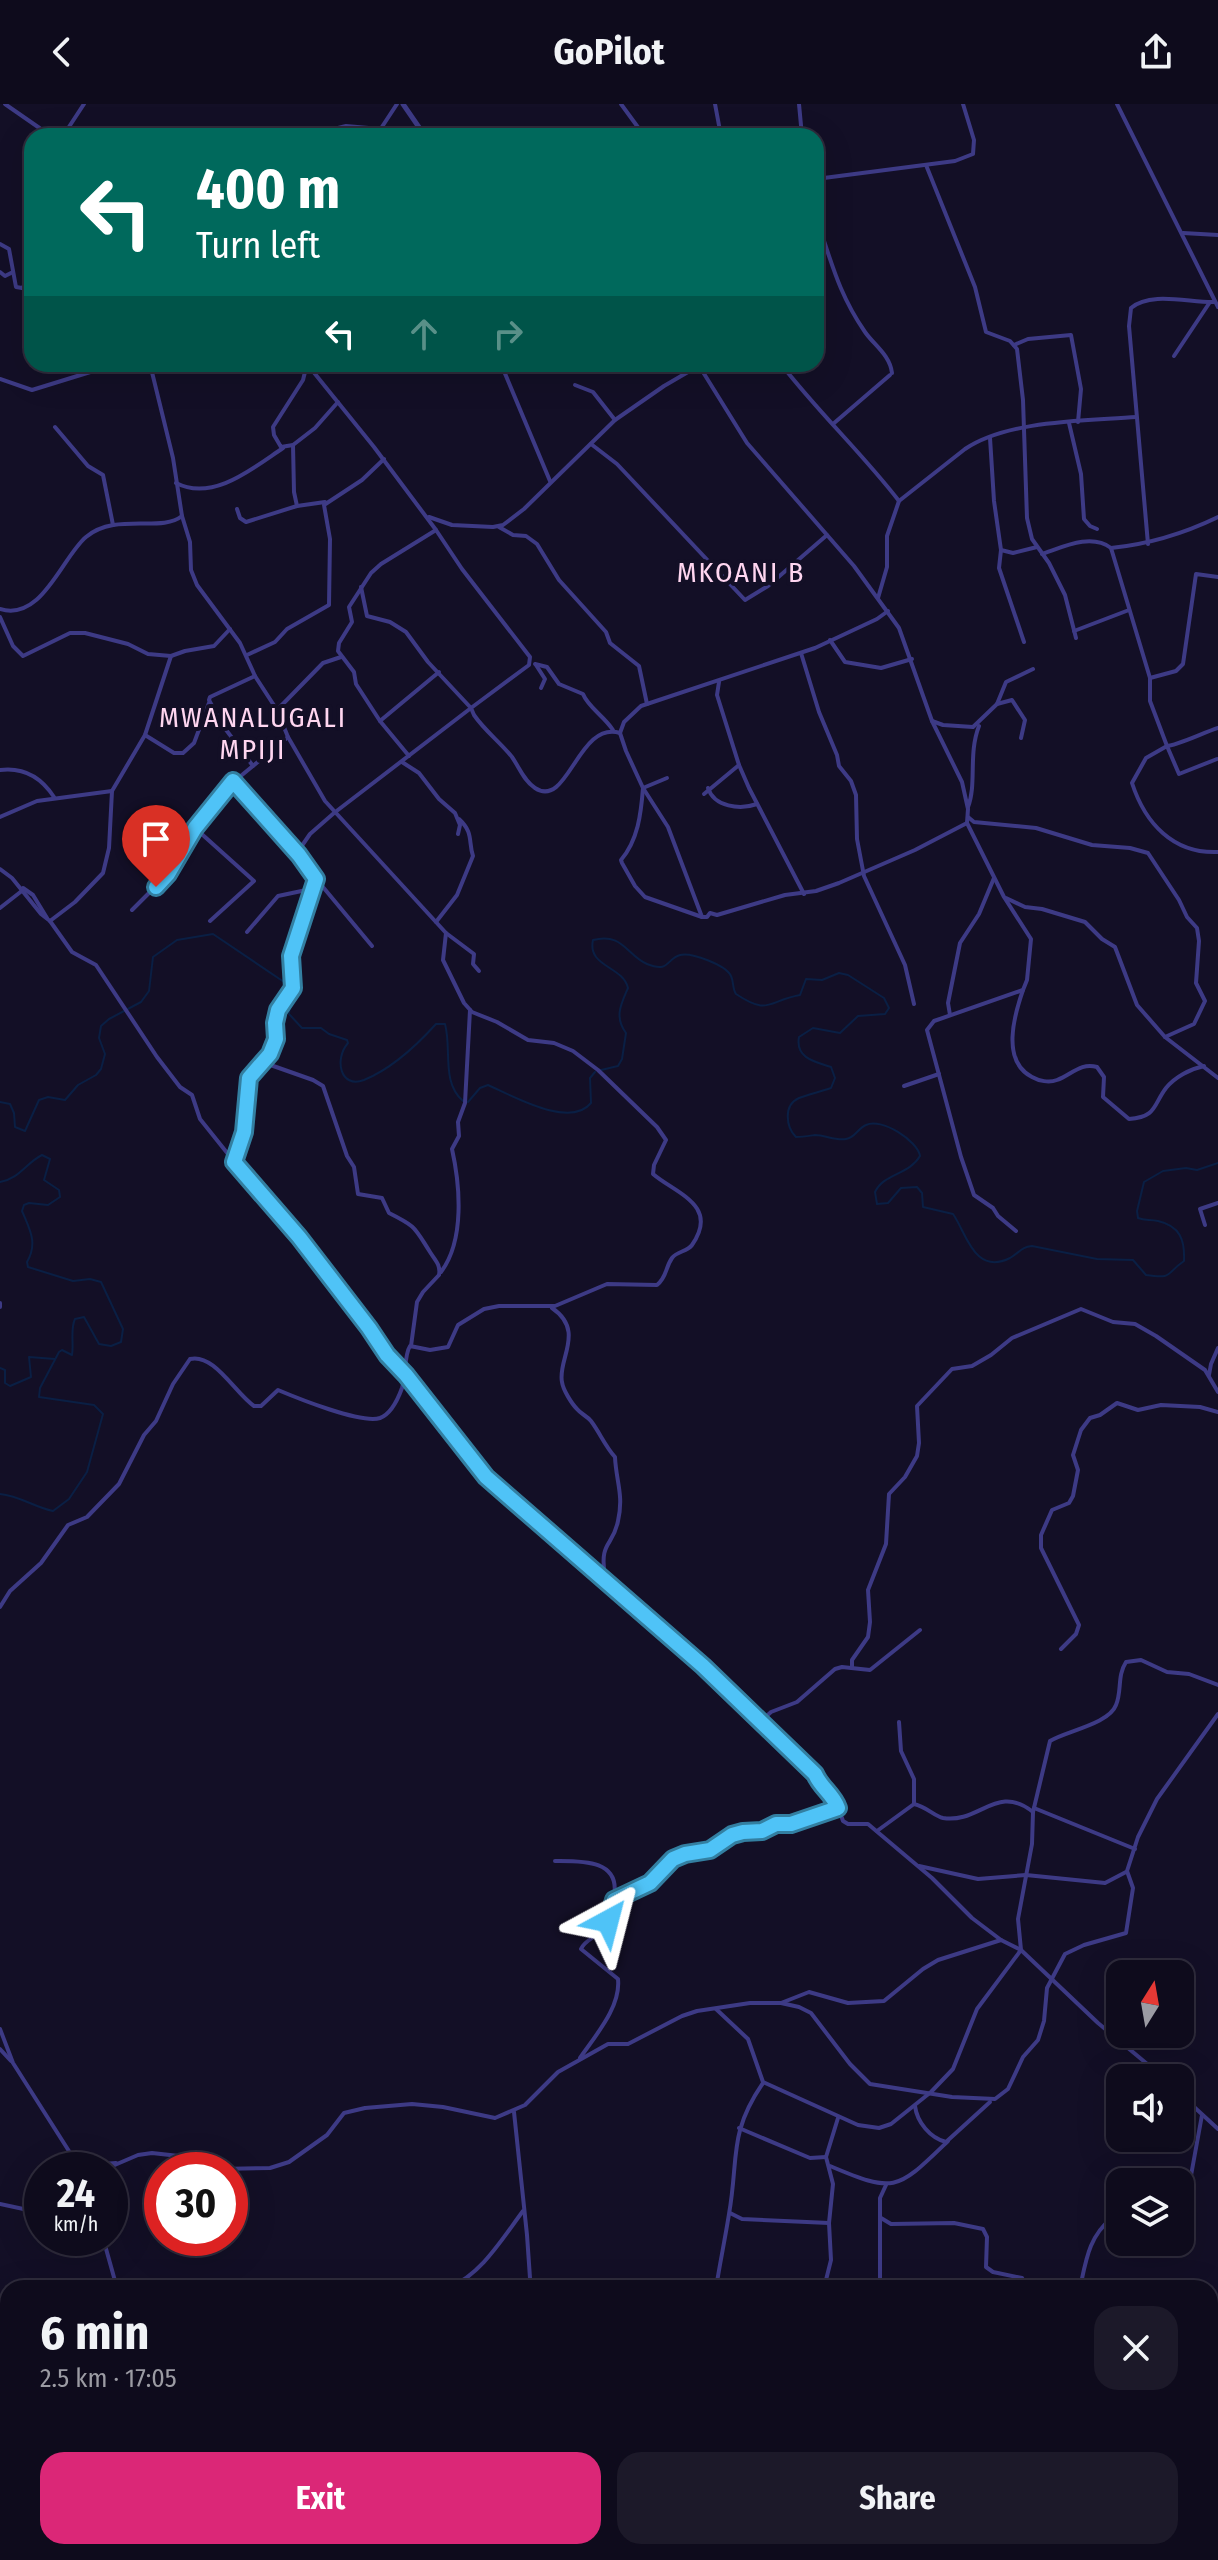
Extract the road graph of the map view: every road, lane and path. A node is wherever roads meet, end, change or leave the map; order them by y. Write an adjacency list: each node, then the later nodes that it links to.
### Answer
1 (5, 104): 10 (street)
2 (84, 104): 11 (street)
3 (397, 104): 14 (street)
4 (403, 104): 15 (street)
5 (621, 104): 16 (street)
6 (715, 104): 17 (street)
7 (799, 104): 18 (street)
8 (963, 104): 19 (street)
9 (1117, 104): 21 (street)
10 (40, 128)
11 (68, 128)
12 (338, 128): 13 (street)
13 (369, 128)
14 (381, 128)
15 (420, 128)
16 (639, 128)
17 (720, 128)
18 (801, 128)
19 (926, 165): 20 (street); 29 (street)
20 (824, 178)
21 (1183, 233): 22 (street); 28 (street)
22 (1218, 235)
23 (824, 243): 46 (street)
24 (0, 244): 26 (street)
25 (0, 272): 26 (street)
26 (13, 272): 27 (street)
27 (24, 285)
28 (1214, 304): 30 (street); 42 (street)
29 (1014, 345): 44 (street); 48 (street)
30 (1174, 356)
31 (90, 372): 39 (street)
32 (151, 372): 55 (street)
33 (305, 372): 52 (street)
34 (314, 372): 41 (street)
35 (504, 372): 54 (street)
36 (688, 372): 43 (street)
37 (704, 372): 67 (street)
38 (788, 372): 46 (street)
39 (0, 379)
40 (575, 385): 43 (street)
41 (338, 402): 51 (street); 53 (street)
42 (1136, 417): 44 (street); 68 (street)
43 (615, 420): 50 (street)
44 (1078, 422): 45 (street)
45 (1069, 423): 48 (street); 65 (street)
46 (833, 424): 56 (street)
47 (55, 427): 63 (street)
48 (1022, 428): 49 (street); 69 (street)
49 (990, 437): 56 (street); 71 (street)
50 (591, 444): 54 (street); 67 (street)
51 (293, 445): 52 (street); 58 (street)
52 (283, 448): 55 (street)
53 (384, 459): 57 (street); 61 (street)
54 (550, 481): 64 (street)
55 (176, 483): 60 (street)
56 (899, 501): 75 (street)
57 (325, 502): 58 (street); 86 (street)
58 (297, 506): 59 (street)
59 (237, 509)
60 (182, 516): 63 (street); 80 (street)
61 (427, 517): 64 (street); 66 (street)
62 (1218, 517): 68 (street)
63 (113, 525): 76 (street)
64 (499, 527): 98 (street)
65 (1097, 529)
66 (436, 530): 74 (street); 90 (street)
67 (828, 534): 75 (street)
68 (1148, 544): 70 (street)
69 (1037, 547): 71 (street); 72 (street)
70 (1111, 548): 72 (street); 77 (street)
71 (1001, 550): 84 (street)
72 (1042, 554): 81 (street)
73 (1218, 577): 94 (street)
74 (361, 587): 88 (street); 92 (street)
75 (878, 598): 78 (street)
76 (0, 609)
77 (1129, 610): 81 (street); 94 (street)
78 (888, 611): 83 (street); 89 (street)
79 (0, 617): 87 (street)
80 (230, 629): 86 (street); 87 (street)
81 (1074, 631): 82 (street)
82 (1076, 638)
83 (830, 640): 85 (street); 89 (street)
84 (1024, 642)
85 (801, 653): 95 (street); 136 (street)
86 (246, 655): 93 (street)
87 (171, 656): 108 (street)
88 (341, 657): 101 (street); 102 (street)
89 (912, 659): 103 (street)
90 (533, 662): 96 (street); 100 (street); 106 (street)
91 (1033, 669): 99 (street)
92 (439, 672): 100 (street); 102 (street)
93 (255, 676): 97 (street); 101 (street)
94 (1150, 678): 111 (street)
95 (719, 682): 98 (street); 115 (street)
96 (541, 688)
97 (209, 703): 108 (street); 116 (street)
98 (647, 704): 107 (street)
99 (997, 704): 104 (street); 110 (street)
100 (471, 708): 106 (street); 112 (street)
101 (277, 710): 109 (street)
102 (380, 721): 112 (street)
103 (932, 721): 104 (street); 126 (street)
104 (980, 723): 126 (street)
105 (1218, 728): 111 (street)
106 (613, 730): 107 (street)
107 (620, 733): 120 (street)
108 (145, 735): 122 (street)
109 (288, 737): 116 (street); 127 (street)
110 (1021, 738)
111 (1167, 746): 113 (street); 133 (street)
112 (409, 756): 114 (street)
113 (1217, 759)
114 (402, 762): 127 (street); 129 (street)
115 (739, 765): 121 (street); 125 (street)
116 (253, 766): 119 (street)
117 (0, 770): 124 (street)
118 (667, 778): 120 (street)
119 (233, 781): 131 (street); 134 (street)
120 (643, 788): 145 (street); 145 (street)
121 (708, 788): 123 (street); 125 (street)
122 (112, 791): 124 (street); 146 (street)
123 (704, 794)
124 (54, 797): 128 (street)
125 (757, 804): 141 (street)
126 (968, 809): 130 (street)
127 (334, 813): 134 (street); 148 (street)
128 (0, 817)
129 (459, 819): 132 (street); 148 (street)
130 (967, 820): 136 (street); 137 (street); 157 (street)
131 (195, 828): 144 (street); 147 (street)
132 (458, 834)
133 (1218, 852)
134 (299, 855): 138 (street)
135 (0, 869): 139 (street)
136 (864, 870): 141 (street); 154 (street)
137 (994, 878): 142 (street); 156 (street)
138 (316, 879): 140 (street); 151 (street)
139 (22, 888): 143 (street); 146 (street)
140 (311, 889): 149 (street); 158 (street)
141 (804, 894): 145 (street)
142 (1004, 897): 153 (street); 157 (street)
143 (0, 908)
144 (132, 910)
145 (702, 917)
146 (48, 920): 163 (street)
147 (210, 921)
148 (436, 922): 150 (street)
149 (247, 932)
150 (446, 933): 152 (street); 155 (street)
151 (372, 946)
152 (479, 971)
153 (1023, 990): 156 (street); 159 (street)
154 (914, 1004)
155 (470, 1010): 167 (street); 168 (street)
156 (950, 1015): 160 (street)
157 (1165, 1037): 159 (street)
158 (262, 1062): 163 (street); 167 (street)
159 (1204, 1066): 161 (street)
160 (939, 1074): 162 (street); 166 (street)
161 (1218, 1078)
162 (904, 1086)
163 (234, 1162): 171 (street)
164 (1218, 1203): 165 (street)
165 (1205, 1225)
166 (1016, 1231)
167 (441, 1272): 169 (street)
168 (550, 1306): 169 (street); 175 (street)
169 (411, 1346): 171 (street)
170 (1218, 1348): 172 (street)
171 (405, 1374): 175 (street); 176 (street)
172 (1209, 1375): 173 (street); 179 (street)
173 (1218, 1392)
174 (1218, 1412): 178 (street)
175 (605, 1578): 182 (street)
176 (0, 1607)
177 (920, 1630): 179 (street)
178 (1061, 1649)
179 (852, 1668): 182 (street)
180 (1218, 1685): 186 (street)
181 (1218, 1714): 188 (street)
182 (760, 1722): 185 (street)
183 (899, 1722): 184 (street)
184 (914, 1804): 186 (street); 187 (street)
185 (838, 1808): 187 (street); 193 (street)
186 (1033, 1810): 188 (street); 192 (street)
187 (877, 1831): 190 (street)
188 (1135, 1849): 191 (street)
189 (555, 1861): 193 (street)
190 (917, 1866): 192 (street); 194 (street)
191 (1127, 1871): 192 (street); 196 (street)
192 (1026, 1875): 195 (street)
193 (614, 1900): 201 (street)
194 (1001, 1940): 195 (street); 197 (street)
195 (1021, 1950): 196 (street); 205 (street)
196 (1051, 1980): 203 (street); 206 (street)
197 (781, 2003): 198 (street); 205 (street)
198 (714, 2008): 201 (street); 204 (street)
199 (0, 2029): 202 (street)
200 (0, 2049): 202 (street)
201 (579, 2060): 209 (street)
202 (13, 2063): 217 (street)
203 (1148, 2064)
204 (763, 2082): 213 (street); 214 (street)
205 (931, 2092): 206 (street); 207 (street)
206 (992, 2100): 216 (street)
207 (915, 2106): 210 (street); 212 (street)
208 (1194, 2107): 211 (street)
209 (514, 2112): 219 (street); 225 (street)
210 (906, 2114): 212 (street); 213 (street)
211 (1202, 2115): 215 (street); 221 (street)
212 (916, 2116): 216 (street)
213 (838, 2118): 218 (street)
214 (739, 2128): 218 (street); 226 (street)
215 (1218, 2129)
216 (948, 2141): 222 (street)
217 (70, 2152)
218 (826, 2157): 220 (street)
219 (128, 2159)
220 (828, 2165): 222 (street); 228 (street)
221 (1192, 2168)
222 (886, 2185): 227 (street)
223 (0, 2204): 224 (street)
224 (24, 2209)
225 (524, 2209): 232 (street); 233 (street)
226 (730, 2213): 228 (street); 234 (street)
227 (881, 2218): 236 (street); 237 (street)
228 (829, 2223): 235 (street)
229 (1106, 2223): 238 (street)
230 (108, 2256): 231 (street)
231 (115, 2280)
232 (466, 2280)
233 (530, 2280)
234 (717, 2280)
235 (826, 2280)
236 (880, 2280)
237 (1023, 2280)
238 (1082, 2280)

